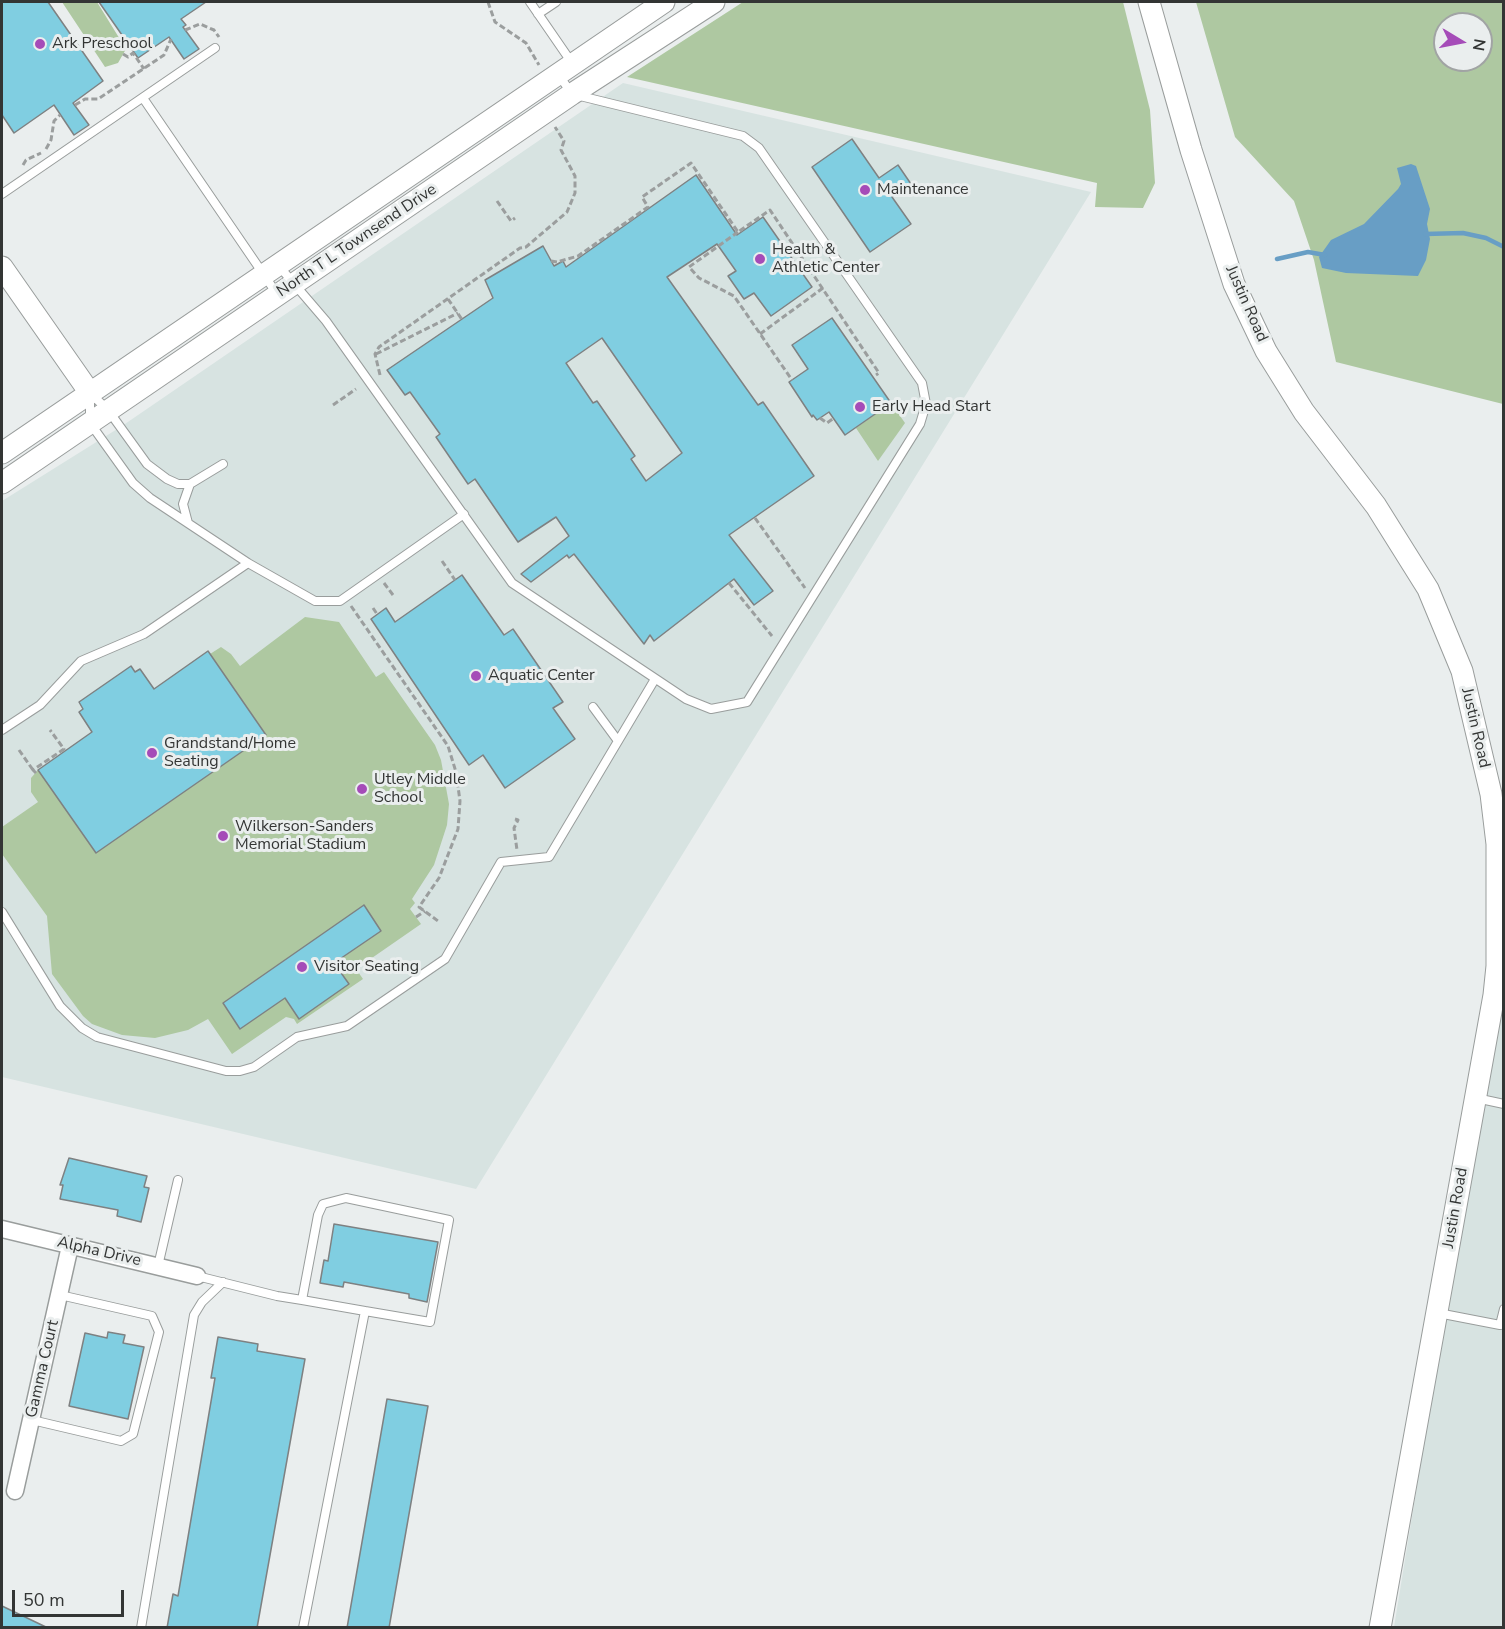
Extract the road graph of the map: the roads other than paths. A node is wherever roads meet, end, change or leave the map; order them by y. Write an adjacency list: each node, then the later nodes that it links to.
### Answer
1 (530, 2): 6 (lane)
2 (556, 2): 6 (lane)
3 (664, 2): 8 (street, North T L Townsend Drive)
4 (714, 2): 9 (street, North T L Townsend Drive)
5 (1149, 2): 29 (street, Justin Road)
6 (538, 14): 8 (lane)
7 (214, 48): 10 (lane)
8 (557, 69): 9 (lane); 13 (street, North T L Townsend Drive)
9 (572, 94): 14 (street, North T L Townsend Drive); 25 (lane)
10 (143, 98): 11 (lane); 13 (lane)
11 (2, 194)
12 (2, 267): 15 (street)
13 (270, 269): 14 (lane); 14 (lane); 15 (street, North T L Townsend Drive)
14 (285, 289): 16 (street, North T L Townsend Drive); 22 (lane)
15 (90, 393): 16 (lane); 17 (lane); 18 (street, North T L Townsend Drive)
16 (108, 410): 17 (street, North T L Townsend Drive); 21 (lane)
17 (90, 423): 20 (street, North T L Townsend Drive); 23 (lane)
18 (2, 453)
19 (224, 464): 21 (lane)
20 (2, 483)
21 (190, 484): 23 (lane)
22 (465, 514): 24 (lane); 25 (lane)
23 (188, 524): 24 (lane)
24 (248, 563): 27 (lane)
25 (655, 679): 28 (lane)
26 (592, 707): 28 (lane)
27 (2, 730)
28 (618, 741): 30 (lane)
29 (1497, 799): 31 (street, Justin Road)
30 (2, 912)
31 (1498, 996): 32 (street, Justin Road)
32 (1476, 1098): 33 (lane); 44 (street, Justin Road)
33 (1503, 1104)
34 (178, 1180): 37 (lane)
35 (2, 1229): 36 (street, Alpha Drive)
36 (70, 1246): 37 (street, Alpha Drive); 40 (street, Gamma Court)
37 (158, 1266): 38 (street, Alpha Drive)
38 (197, 1276): 39 (lane)
39 (223, 1282): 41 (lane); 48 (lane)
40 (60, 1295): 46 (street, Gamma Court); 46 (lane)
41 (302, 1300): 43 (lane); 43 (lane)
42 (1503, 1309): 45 (lane)
43 (365, 1311): 49 (lane)
44 (1437, 1313): 45 (lane); 50 (street, Justin Road)
45 (1502, 1326)
46 (32, 1420): 47 (street, Gamma Court)
47 (15, 1491)
48 (141, 1628)
49 (303, 1628)
50 (1380, 1628)

